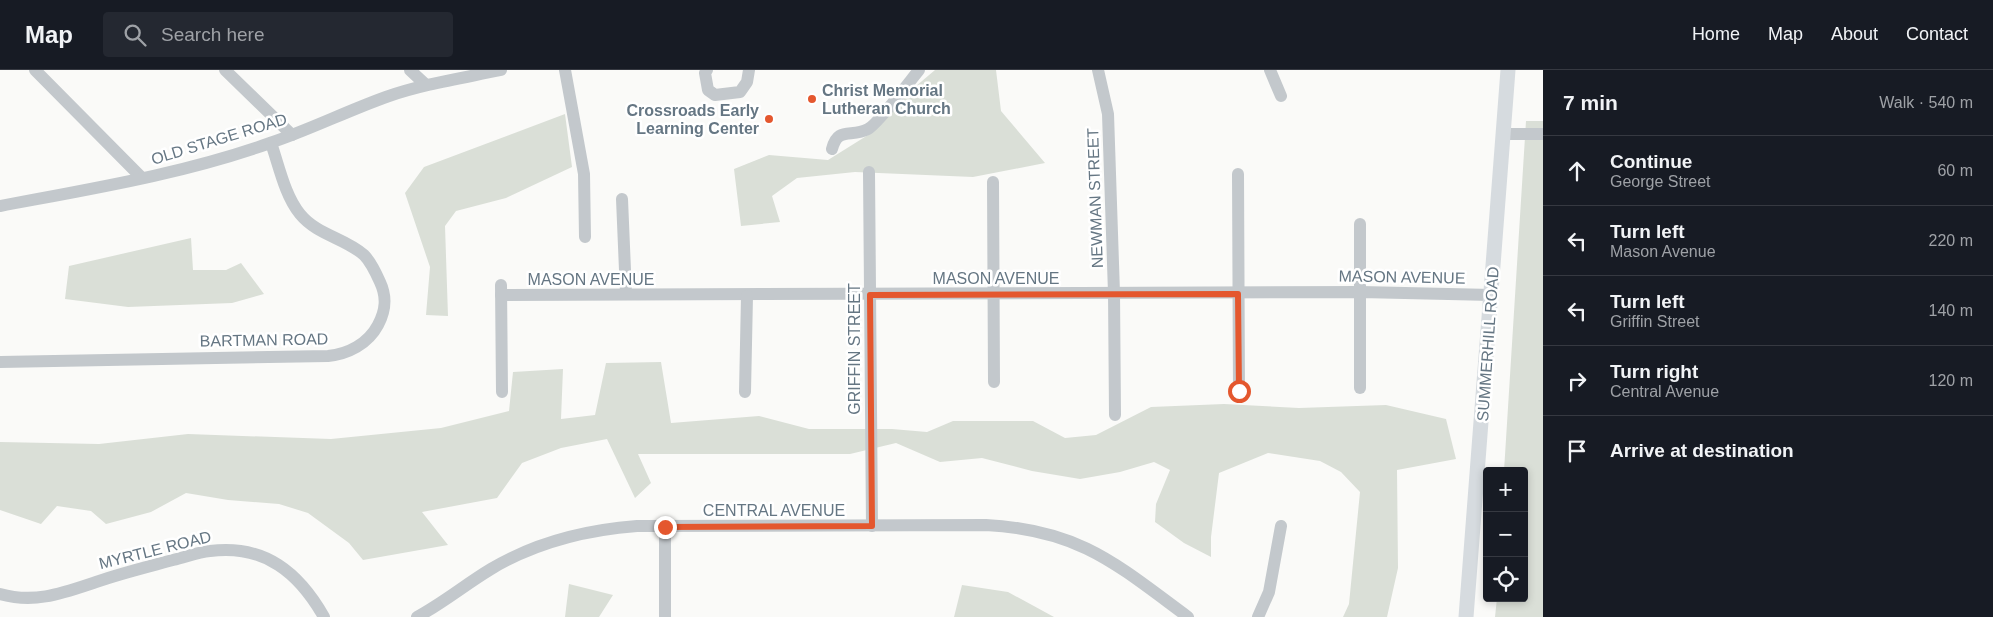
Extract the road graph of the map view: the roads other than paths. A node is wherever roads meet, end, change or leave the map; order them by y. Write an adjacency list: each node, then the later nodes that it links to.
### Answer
1 (35, 70): 21 (street)
2 (225, 70): 16 (street)
3 (410, 70): 12 (street)
4 (501, 70): 12 (street, OLD STAGE ROAD)
5 (565, 70): 26 (street)
6 (707, 70): 7 (street)
7 (749, 70)
8 (1098, 70): 28 (street, NEWMAN STREET)
9 (1270, 70): 13 (street)
10 (1508, 70): 14 (main road, SUMMERHILL ROAD)
11 (914, 71): 18 (street)
12 (426, 86): 16 (street, OLD STAGE ROAD)
13 (1281, 96)
14 (1504, 134): 15 (street); 32 (main road, SUMMERHILL ROAD)
15 (1543, 134)
16 (292, 135): 17 (street, OLD STAGE ROAD)
17 (270, 143): 21 (street, OLD STAGE ROAD); 35 (street, BARTMAN ROAD)
18 (832, 149)
19 (869, 172): 33 (street, GRIFFIN STREET)
20 (1238, 174): 31 (street)
21 (142, 178): 24 (street, OLD STAGE ROAD)
22 (993, 182): 30 (street)
23 (622, 199): 29 (street)
24 (0, 206)
25 (1360, 224): 27 (street)
26 (585, 237)
27 (1361, 292): 31 (street, MASON AVENUE); 32 (street, MASON AVENUE); 37 (street)
28 (1114, 293): 30 (street, MASON AVENUE); 31 (street, MASON AVENUE); 41 (street, NEWMAN STREET)
29 (626, 294): 34 (street, MASON AVENUE); 39 (street, MASON AVENUE)
30 (992, 294): 33 (street, MASON AVENUE); 36 (street)
31 (1238, 294): 38 (street)
32 (1492, 294): 51 (main road, SUMMERHILL ROAD)
33 (870, 295): 34 (street, MASON AVENUE); 42 (street, GRIFFIN STREET)
34 (747, 296): 40 (street)
35 (0, 362)
36 (994, 382)
37 (1360, 388)
38 (1239, 391)
39 (502, 392)
40 (745, 392)
41 (1115, 415)
42 (872, 526): 44 (street, CENTRAL AVENUE); 49 (street, CENTRAL AVENUE)
43 (1281, 526): 50 (street)
44 (665, 527): 47 (street, CENTRAL AVENUE); 48 (street)
45 (0, 594): 46 (street, MYRTLE ROAD)
46 (324, 617)
47 (417, 617)
48 (665, 617)
49 (1188, 617)
50 (1258, 617)
51 (1466, 617)

